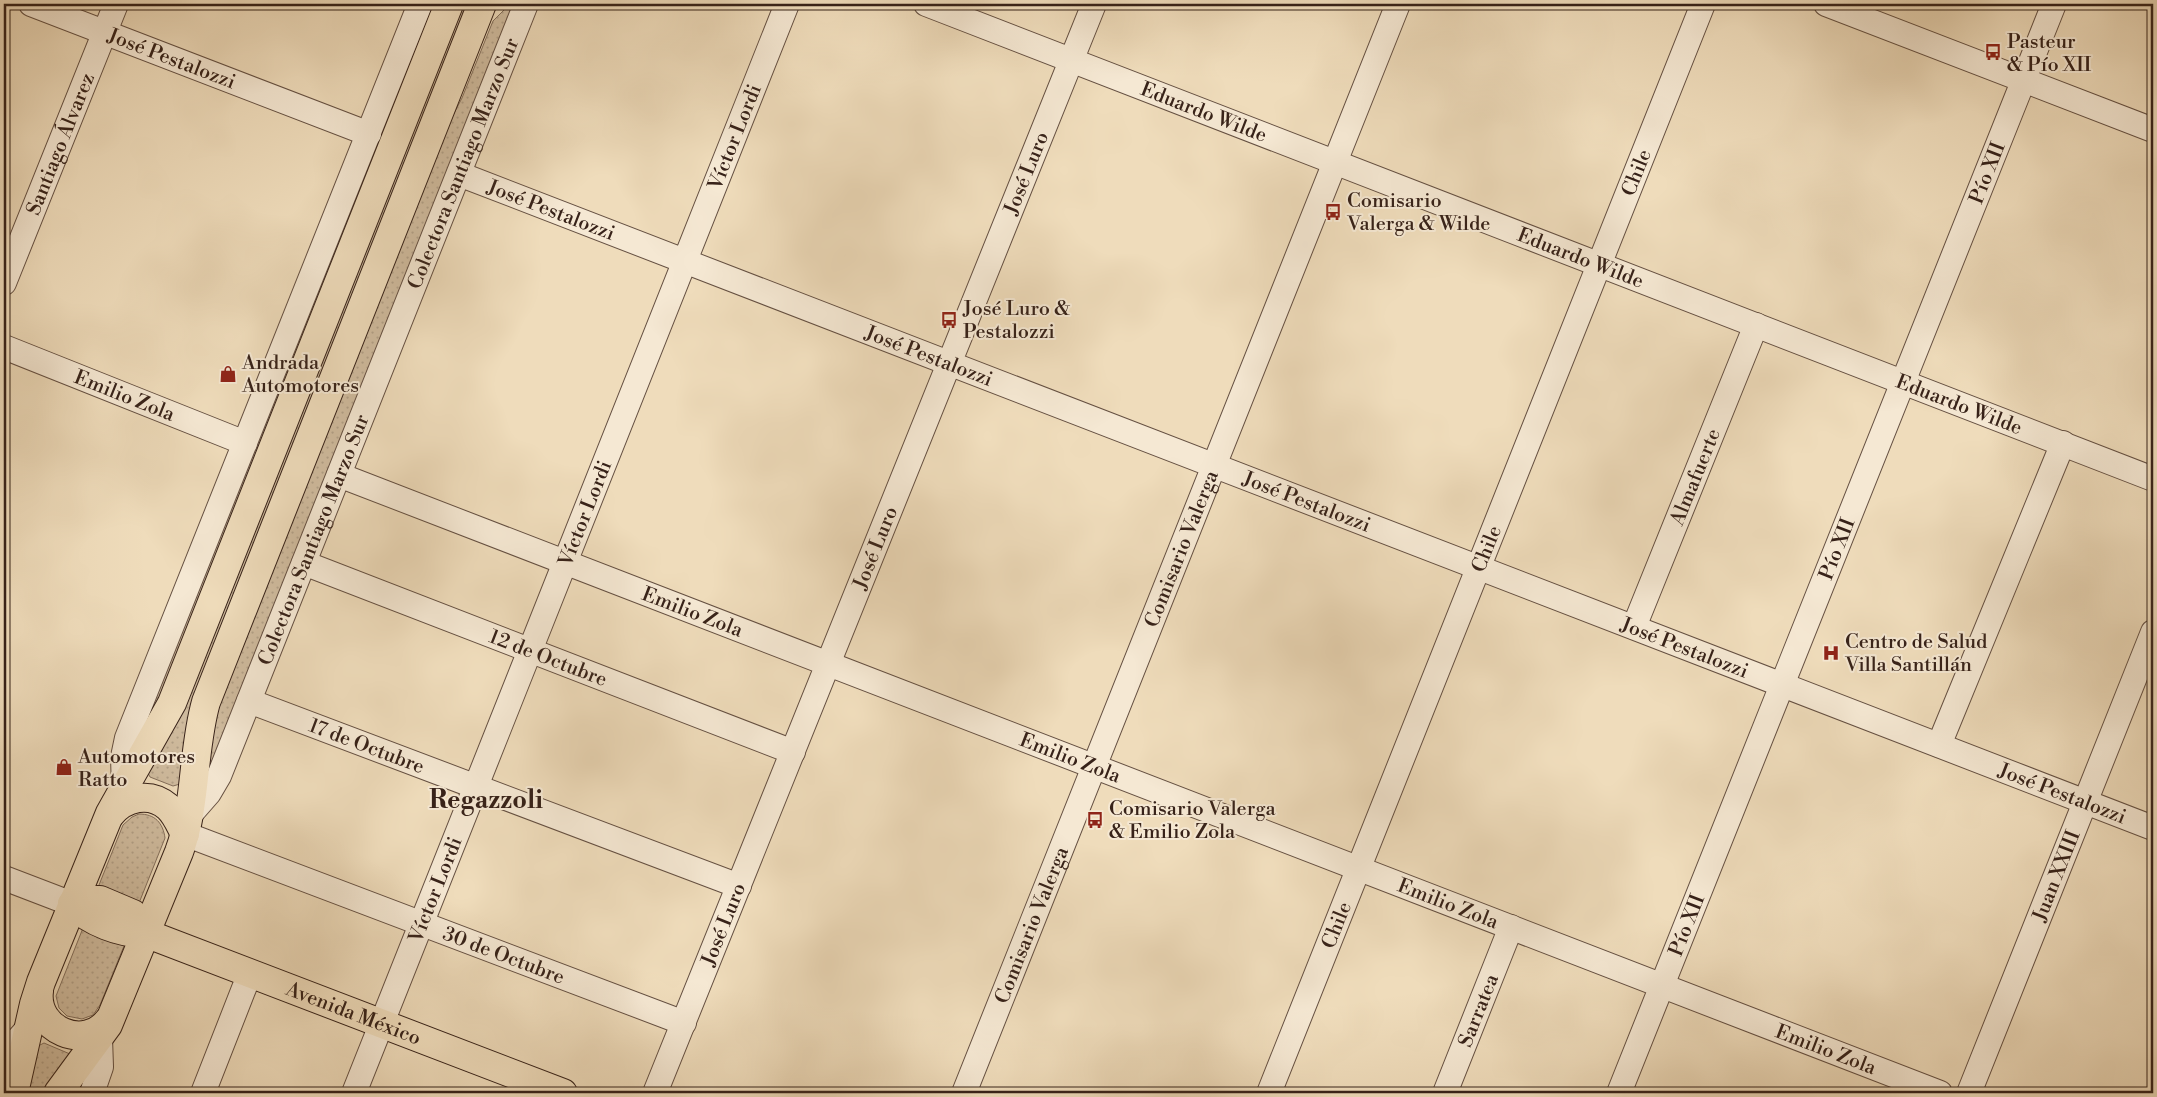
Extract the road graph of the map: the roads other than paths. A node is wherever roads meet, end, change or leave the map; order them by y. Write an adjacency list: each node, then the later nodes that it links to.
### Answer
1 (31, 4): 15 (street, José Pestalozzi)
2 (116, 4): 15 (street, Santiago Álvarez)
3 (420, 4): 19 (street)
4 (449, 4): 48 (main road)
5 (482, 4): 21 (main road)
6 (500, 4): 21 (main road)
7 (526, 4): 22 (street, Colectora Santiago Marzo Sur)
8 (786, 4): 23 (street, Víctor Lordi)
9 (926, 4): 16 (street, Eduardo Wilde)
10 (1094, 4): 16 (street, José Luro)
11 (1398, 4): 20 (street, Comisario Valerga)
12 (1704, 4): 24 (street, Chile)
13 (1826, 4): 17 (street)
14 (2054, 4): 17 (street, Pío XII)
15 (104, 32): 19 (street, José Pestalozzi); 25 (street, Santiago Álvarez)
16 (1071, 60): 20 (street, Eduardo Wilde); 28 (street, José Luro)
17 (2024, 80): 18 (street); 29 (street, Pío XII)
18 (2153, 130)
19 (369, 134): 30 (street)
20 (1335, 162): 24 (street, Eduardo Wilde); 32 (street, Comisario Valerga)
21 (417, 166): 51 (main road)
22 (459, 174): 23 (street, José Pestalozzi); 33 (street, Colectora Santiago Marzo Sur)
23 (684, 261): 28 (street, José Pestalozzi); 35 (street, Víctor Lordi)
24 (1600, 264): 26 (street, Eduardo Wilde); 37 (street, Chile)
25 (4, 283)
26 (1756, 325): 29 (street, Eduardo Wilde); 38 (street, Almafuerte)
27 (4, 347): 30 (street, Emilio Zola)
28 (949, 363): 32 (street, José Pestalozzi); 41 (street, José Luro)
29 (1903, 382): 31 (street, Eduardo Wilde); 42 (street, Pío XII)
30 (245, 443): 48 (street)
31 (2062, 444): 34 (street, Eduardo Wilde); 44 (street)
32 (1214, 466): 37 (street, José Pestalozzi); 46 (street, Comisario Valerga)
33 (339, 475): 35 (street, Emilio Zola); 36 (street, Colectora Santiago Marzo Sur)
34 (2153, 478)
35 (564, 562): 40 (street, Víctor Lordi); 41 (street, Emilio Zola)
36 (304, 564): 40 (street, 12 de Octubre); 43 (street, Colectora Santiago Marzo Sur)
37 (1479, 568): 38 (street, José Pestalozzi); 53 (street, Chile)
38 (1634, 627): 42 (street, José Pestalozzi)
39 (2153, 632): 49 (street, Juan XXIII)
40 (529, 650): 45 (street, 12 de Octubre); 47 (street, Víctor Lordi)
41 (828, 664): 45 (street, José Luro); 46 (street, Emilio Zola)
42 (1782, 685): 44 (street, José Pestalozzi); 62 (street, Pío XII)
43 (249, 701): 47 (street, 17 de Octubre); 51 (street, Colectora Santiago Marzo Sur)
44 (1939, 745): 49 (street, José Pestalozzi)
45 (793, 752): 55 (street, José Luro)
46 (1094, 766): 53 (street, Emilio Zola); 76 (street, Comisario Valerga)
47 (475, 786): 55 (street, 17 de Octubre); 57 (street, Víctor Lordi)
48 (124, 790): 50 (main road)
49 (2085, 802): 52 (street, José Pestalozzi); 81 (street, Juan XXIII)
50 (106, 822): 51 (main road); 56 (main road)
51 (186, 825): 57 (street, 30 de Octubre); 59 (main road)
52 (2153, 828)
53 (1359, 869): 58 (street, Emilio Zola); 77 (street, Chile)
54 (4, 878): 56 (street)
55 (739, 886): 65 (street, José Luro)
56 (72, 904): 59 (main road); 61 (main road)
57 (420, 923): 64 (street, Víctor Lordi); 65 (street, 30 de Octubre)
58 (1510, 928): 62 (street, Emilio Zola); 78 (street, Sarratea)
59 (146, 933): 60 (main road, Avenida México); 63 (main road)
60 (250, 973): 64 (main road, Avenida México); 72 (street)
61 (41, 982): 63 (main road); 66 (main road)
62 (1662, 986): 79 (street, Pío XII); 80 (street, Emilio Zola)
63 (114, 1012): 67 (main road)
64 (380, 1023): 73 (street, Víctor Lordi); 74 (main road, Avenida México)
65 (684, 1023): 75 (street, José Luro)
66 (30, 1027): 68 (street); 69 (main road)
67 (100, 1038): 70 (main road); 71 (street)
68 (4, 1055)
69 (14, 1093)
70 (58, 1093)
71 (92, 1093)
72 (203, 1093)
73 (354, 1093)
74 (563, 1093)
75 (655, 1093)
76 (964, 1093)
77 (1270, 1093)
78 (1445, 1093)
79 (1619, 1093)
80 (1940, 1093)
81 (1969, 1093)

